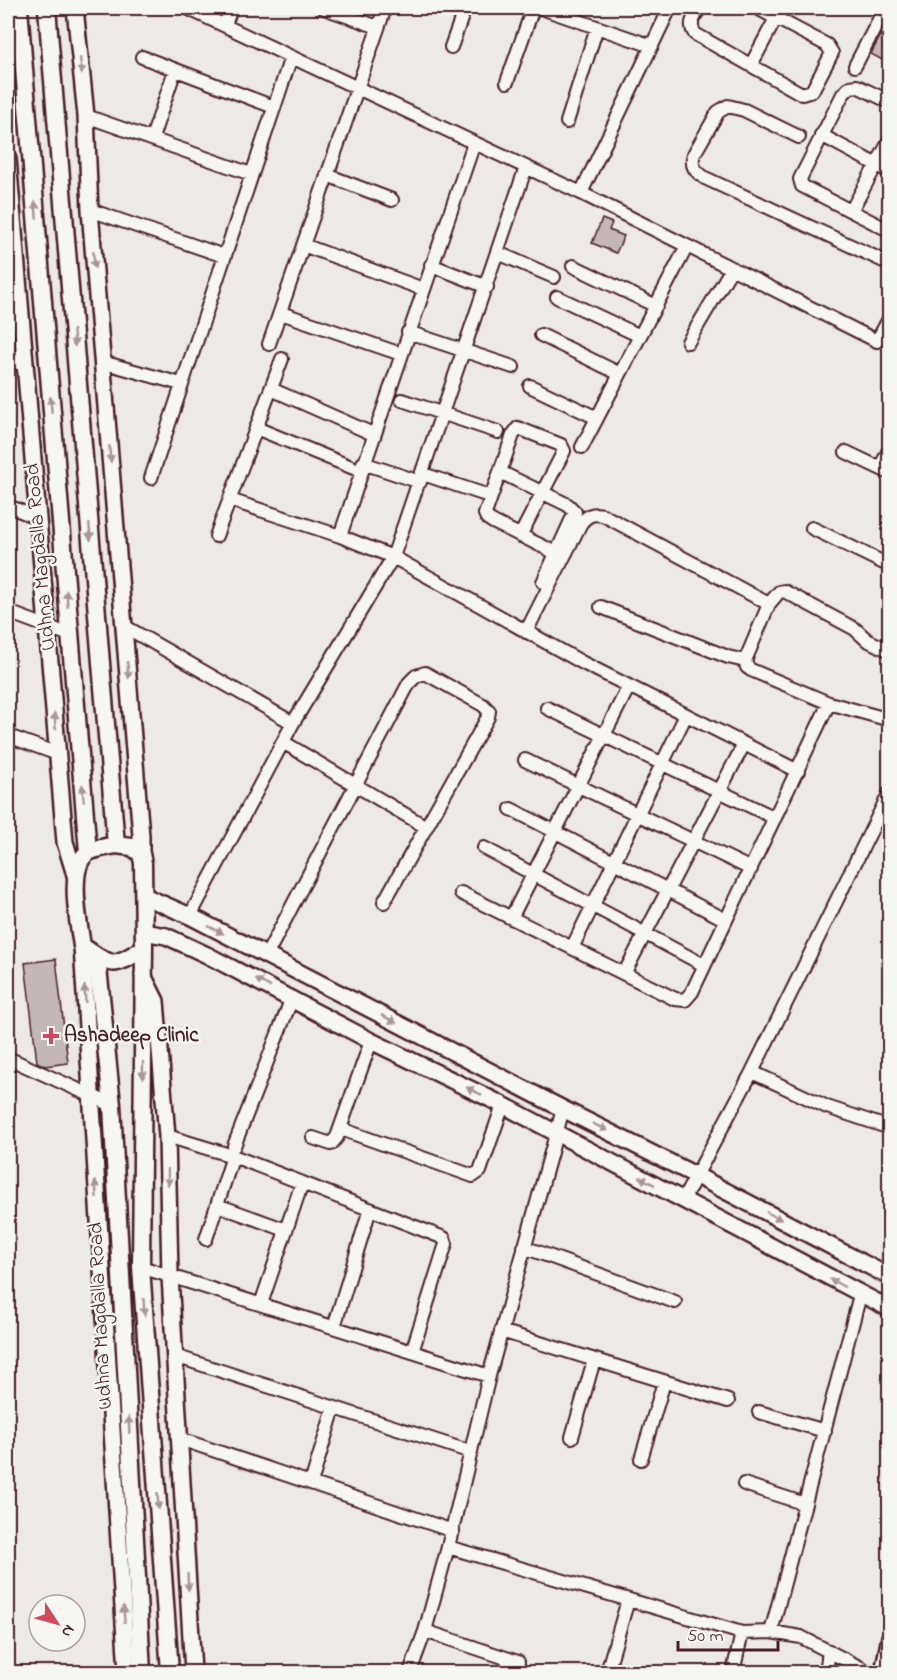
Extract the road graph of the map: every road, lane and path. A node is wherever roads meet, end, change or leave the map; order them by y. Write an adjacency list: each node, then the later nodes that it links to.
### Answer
1 (19, 8): 111 (main road, Udhna Magdalla Road, one-way to 1)
2 (47, 8): 138 (main road, one-way to 138)
3 (75, 8): 30 (street, one-way to 30)
4 (187, 8): 16 (street)
5 (231, 8): 16 (street)
6 (324, 8): 17 (street)
7 (385, 8): 17 (street)
8 (465, 8): 19 (street)
9 (533, 8): 26 (street)
10 (545, 8): 18 (street)
11 (670, 8): 20 (street)
12 (700, 8): 23 (street)
13 (757, 8): 15 (street)
14 (885, 8): 24 (street)
15 (776, 18): 23 (street); 23 (street)
16 (225, 26): 22 (street)
17 (378, 27): 27 (street)
18 (597, 27): 20 (street); 31 (street)
19 (451, 46)
20 (652, 46): 43 (street)
21 (142, 57): 25 (street)
22 (291, 57): 27 (street); 29 (street)
23 (751, 65)
24 (855, 66)
25 (175, 70): 29 (street); 34 (street)
26 (507, 82)
27 (356, 87): 36 (street); 42 (street)
28 (890, 102): 32 (street)
29 (274, 107): 41 (street)
30 (86, 116): 34 (street); 45 (street)
31 (567, 122)
32 (821, 135): 38 (street); 46 (street)
33 (799, 137): 52 (street)
34 (152, 138): 41 (street)
35 (890, 140): 38 (street)
36 (474, 143): 39 (street); 53 (street)
37 (8, 159): 73 (street)
38 (876, 165): 40 (street); 46 (street)
39 (526, 167): 43 (street); 50 (street)
40 (890, 172)
41 (251, 174): 51 (street)
42 (327, 175): 44 (street); 48 (street)
43 (581, 193): 49 (street)
44 (392, 200)
45 (90, 210): 51 (street); 72 (street, one-way to 72)
46 (851, 211): 47 (street)
47 (890, 231)
48 (303, 245): 58 (street); 61 (street)
49 (687, 246): 55 (street); 60 (street)
50 (498, 253): 56 (street); 57 (street)
51 (224, 256): 76 (street)
52 (890, 264)
53 (431, 265): 57 (street); 58 (street)
54 (573, 266): 60 (street)
55 (732, 268): 62 (street); 66 (street)
56 (554, 277)
57 (487, 286): 68 (street)
58 (423, 289): 63 (street)
59 (557, 297): 65 (street)
60 (656, 306): 65 (street)
61 (281, 313): 67 (street); 69 (street)
62 (890, 317)
63 (408, 332): 68 (street); 69 (street)
64 (541, 335): 75 (street)
65 (640, 336): 75 (street)
66 (688, 342)
67 (269, 344)
68 (463, 352): 74 (street); 80 (street)
69 (401, 354): 84 (street)
70 (8, 358): 73 (street)
71 (282, 359): 78 (street)
72 (102, 362): 76 (street); 108 (street, one-way to 108)
73 (25, 366): 97 (street)
74 (513, 367)
75 (621, 374): 81 (street)
76 (182, 384): 91 (street)
77 (530, 386): 81 (street)
78 (271, 389): 82 (street); 84 (street)
79 (402, 400): 80 (street)
80 (443, 415): 83 (street); 92 (street)
81 (597, 418): 85 (street)
82 (256, 428): 88 (street); 95 (street)
83 (498, 432)
84 (373, 434): 88 (street)
85 (582, 447)
86 (890, 448): 89 (street)
87 (846, 452): 89 (street)
88 (362, 467): 92 (street); 100 (street)
89 (885, 471)
90 (500, 472): 93 (street); 93 (street); 101 (street)
91 (151, 478)
92 (421, 478): 94 (street); 103 (street)
93 (542, 493): 101 (street); 102 (street)
94 (483, 494)
95 (230, 500): 99 (street); 100 (street)
96 (8, 506): 97 (street)
97 (38, 518): 109 (street)
98 (812, 528): 104 (street)
99 (216, 536)
100 (340, 536): 103 (street)
101 (520, 536): 102 (street)
102 (556, 553): 110 (street)
103 (393, 558): 110 (street); 119 (street)
104 (890, 566)
105 (769, 604): 110 (street); 112 (street); 113 (street)
106 (601, 607): 113 (street)
107 (8, 612): 109 (street)
108 (124, 626): 119 (street); 141 (street, one-way to 141)
109 (47, 627): 111 (street); 124 (street, one-way to 109)
110 (524, 631): 114 (street)
111 (70, 635): 140 (main road, Udhna Magdalla Road, one-way to 111)
112 (890, 651)
113 (745, 660): 115 (street)
114 (629, 686): 117 (street); 120 (street)
115 (829, 703): 118 (street); 127 (street)
116 (547, 708): 120 (street)
117 (686, 715): 123 (street); 126 (street)
118 (890, 720)
119 (293, 723): 122 (street)
120 (604, 735): 126 (street); 129 (street)
121 (8, 736): 124 (street)
122 (283, 742): 128 (street); 151 (street)
123 (744, 744): 127 (street); 130 (street)
124 (58, 754): 145 (street)
125 (525, 760): 129 (street)
126 (662, 764): 130 (street); 133 (street)
127 (798, 771): 134 (street)
128 (356, 784): 135 (street); 135 (street); 158 (street)
129 (578, 786): 133 (street); 136 (street)
130 (720, 791): 134 (street); 137 (street)
131 (890, 792): 166 (street)
132 (511, 809): 136 (street)
133 (638, 814): 137 (street); 142 (street)
134 (776, 818): 143 (street)
135 (426, 827): 149 (street)
136 (555, 832): 142 (street); 144 (street)
137 (694, 841): 143 (street); 146 (street)
138 (116, 845): 140 (main road); 141 (main road)
139 (484, 848): 144 (street)
140 (88, 852): 145 (main road)
141 (141, 854): 148 (main road)
142 (614, 862): 146 (street); 150 (street)
143 (751, 869): 153 (street)
144 (533, 874): 150 (street); 152 (street)
145 (76, 878): 156 (main road)
146 (668, 890): 153 (street); 154 (street)
147 (461, 893): 152 (street)
148 (144, 896): 151 (street); 155 (main road)
149 (384, 902)
150 (593, 906): 154 (street); 157 (street)
151 (190, 916): 158 (street, one-way to 158)
152 (511, 918): 157 (street)
153 (726, 920): 160 (street)
154 (645, 934): 160 (street); 161 (street)
155 (144, 940): 159 (main road); 162 (main road); 163 (street, one-way to 155)
156 (82, 946): 159 (main road); 167 (street, one-way to 156)
157 (572, 948): 161 (street)
158 (266, 956): 170 (street, one-way to 170)
159 (97, 957): 168 (main road, Udhna Magdalla Road)
160 (705, 965): 161 (street)
161 (624, 974)
162 (143, 975): 174 (street); 185 (main road, one-way to 185)
163 (292, 998): 164 (street); 176 (street)
164 (371, 1041): 169 (street, one-way to 164); 172 (street)
165 (8, 1058): 167 (street)
166 (752, 1072): 171 (street); 177 (street)
167 (90, 1095): 168 (street); 219 (street, one-way to 167)
168 (112, 1105): 220 (main road, Udhna Magdalla Road, one-way to 168)
169 (503, 1105): 172 (street); 173 (street)
170 (562, 1109): 173 (street); 177 (street, one-way to 177)
171 (890, 1128)
172 (341, 1129): 175 (street)
173 (555, 1134): 179 (street, one-way to 173); 184 (street)
174 (167, 1136): 176 (street); 186 (street, one-way to 186)
175 (313, 1138)
176 (234, 1151): 178 (street); 180 (street)
177 (695, 1175): 179 (street); 187 (street, one-way to 187)
178 (302, 1183): 181 (street); 182 (street)
179 (683, 1200): 188 (street, one-way to 179)
180 (217, 1205): 182 (street); 183 (street)
181 (370, 1209): 192 (street); 194 (street)
182 (286, 1230): 190 (street)
183 (206, 1239)
184 (524, 1247): 189 (street); 193 (street)
185 (141, 1267): 186 (street); 221 (main road, one-way to 221)
186 (170, 1276): 190 (street); 195 (street)
187 (890, 1277)
188 (860, 1295): 191 (street); 202 (street)
189 (675, 1302)
190 (261, 1304): 192 (street)
191 (890, 1309)
192 (334, 1327): 194 (street)
193 (501, 1331): 196 (street); 197 (street)
194 (412, 1352): 197 (street)
195 (175, 1356): 200 (street); 204 (street)
196 (594, 1360): 198 (street); 203 (street)
197 (489, 1376): 205 (street)
198 (664, 1382): 199 (street); 206 (street)
199 (728, 1401)
200 (334, 1408): 205 (street); 207 (street)
201 (759, 1412): 202 (street)
202 (825, 1431): 209 (street)
203 (572, 1437)
204 (180, 1439): 207 (street); 222 (street, one-way to 222)
205 (471, 1452): 210 (street)
206 (641, 1459)
207 (311, 1483): 210 (street)
208 (744, 1484): 209 (street)
209 (805, 1504): 214 (street)
210 (453, 1531): 211 (street)
211 (448, 1547): 212 (street); 213 (street)
212 (628, 1600): 215 (street); 224 (street)
213 (425, 1631): 218 (street); 223 (street)
214 (771, 1632): 215 (street); 217 (street)
215 (742, 1633): 225 (street)
216 (890, 1637): 228 (street)
217 (830, 1651): 226 (street); 227 (street)
218 (518, 1662)
219 (127, 1672)
220 (142, 1672)
221 (170, 1672)
222 (194, 1672)
223 (410, 1672)
224 (607, 1672)
225 (733, 1672)
226 (826, 1672)
227 (869, 1672)
228 (883, 1672)

